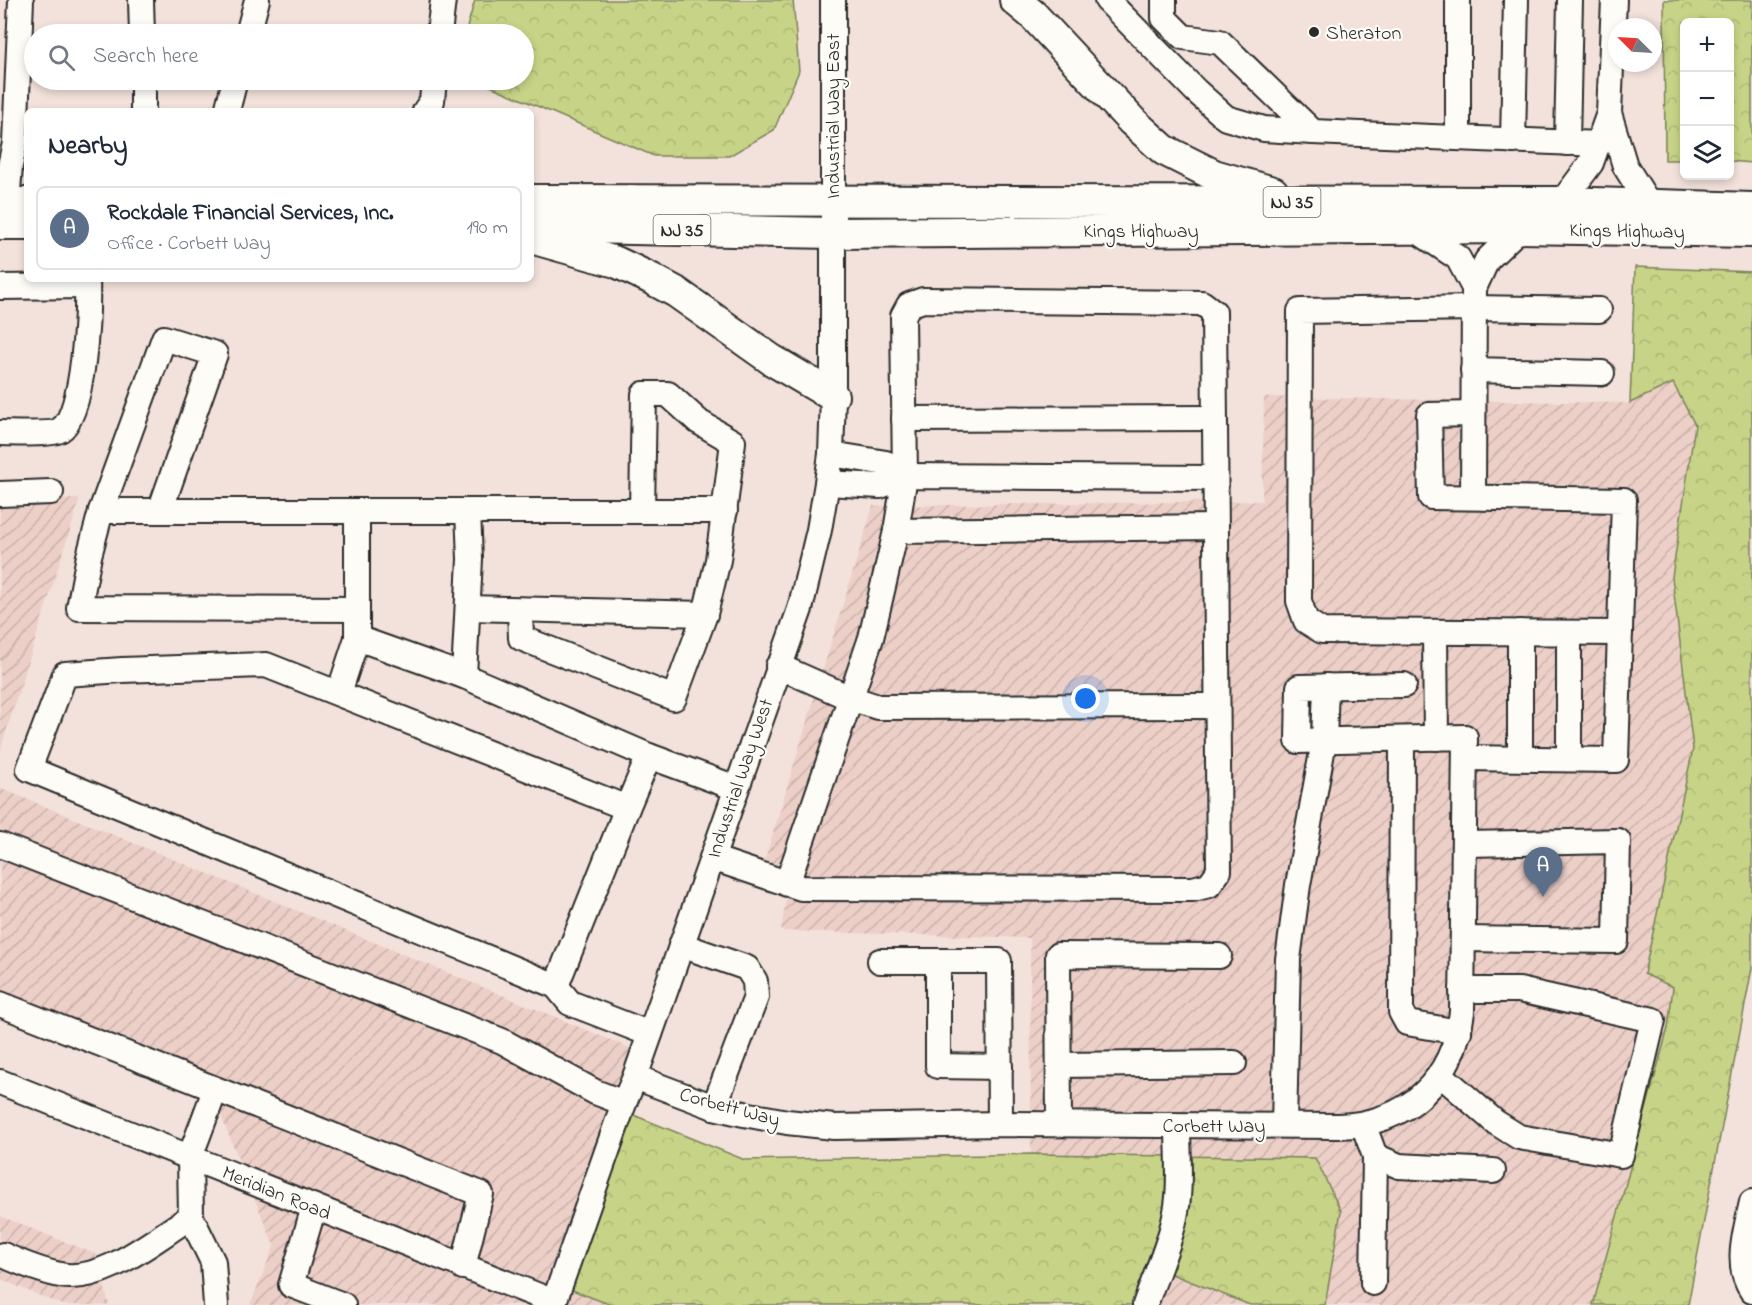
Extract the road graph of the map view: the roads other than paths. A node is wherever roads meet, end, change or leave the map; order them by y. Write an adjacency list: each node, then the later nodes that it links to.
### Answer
1 (21, 0): 16 (street)
2 (141, 0): 13 (street)
3 (257, 0): 14 (street)
4 (443, 0): 15 (street)
5 (833, 0): 32 (street, Industrial Way East)
6 (1015, 0): 33 (main road)
7 (1107, 0): 26 (street)
8 (1164, 0): 26 (street)
9 (1458, 0): 27 (street)
10 (1516, 0): 28 (street)
11 (1570, 0): 29 (street)
12 (1614, 0): 24 (street)
13 (142, 24)
14 (251, 24)
15 (440, 24)
16 (24, 31)
17 (24, 80): 25 (street)
18 (143, 90): 21 (street)
19 (232, 90): 22 (street)
20 (434, 90): 23 (street)
21 (143, 108)
22 (227, 108)
23 (427, 108)
24 (1609, 113): 30 (street); 35 (street)
25 (21, 121): 37 (street)
26 (1313, 132): 27 (street)
27 (1458, 138): 28 (street)
28 (1513, 141): 29 (street)
29 (1567, 143): 30 (street)
30 (1599, 144): 34 (street)
31 (534, 200): 32 (main road, Kings Highway / NJ 35)
32 (832, 202): 33 (main road, Kings Highway / NJ 35); 42 (street, Industrial Way East)
33 (1305, 202): 34 (main road, Kings Highway / NJ 35)
34 (1562, 202): 35 (main road, Kings Highway / NJ 35)
35 (1649, 204): 36 (main road, Kings Highway / NJ 35)
36 (1752, 208)
37 (12, 212)
38 (534, 227): 42 (main road, Kings Highway / NJ 35)
39 (1413, 228): 40 (main road, Kings Highway / NJ 35); 42 (main road, Kings Highway / NJ 35); 46 (street)
40 (1520, 228): 41 (main road, Kings Highway / NJ 35); 46 (street)
41 (1752, 232)
42 (833, 233): 50 (street, Industrial Way West)
43 (534, 239): 50 (main road)
44 (87, 283): 45 (street); 54 (street)
45 (0, 287)
46 (1474, 298): 47 (street); 48 (street); 74 (street)
47 (1599, 310)
48 (1473, 370): 49 (street); 51 (street)
49 (1602, 373)
50 (833, 396): 55 (street, Industrial Way West)
51 (1473, 414): 61 (street); 61 (street)
52 (1215, 418): 53 (street); 53 (street); 57 (street)
53 (904, 419): 56 (street)
54 (0, 433)
55 (831, 454): 56 (street); 58 (street, Industrial Way West)
56 (905, 476): 57 (street); 58 (street); 69 (street)
57 (1215, 478): 68 (street)
58 (827, 483): 79 (street, Industrial Way West)
59 (51, 492): 60 (street)
60 (0, 494)
61 (1473, 497): 77 (street)
62 (101, 511): 63 (street); 63 (street); 71 (street)
63 (160, 511): 64 (street)
64 (357, 511): 65 (street); 71 (street)
65 (468, 511): 66 (street); 70 (street)
66 (642, 511): 67 (street); 67 (street)
67 (725, 511): 73 (street)
68 (1216, 527): 69 (street); 84 (street)
69 (896, 531): 83 (street)
70 (468, 608): 72 (street); 80 (street)
71 (357, 609): 78 (street)
72 (520, 610): 73 (street); 73 (street)
73 (705, 614)
74 (1435, 632): 75 (street); 85 (street)
75 (1520, 632): 76 (street); 90 (street)
76 (1569, 633): 77 (street); 91 (street)
77 (1620, 633): 91 (street)
78 (357, 638): 80 (street); 82 (street)
79 (778, 666): 83 (street); 92 (street, Industrial Way West)
80 (464, 676): 89 (street)
81 (1404, 685): 87 (street)
82 (339, 693): 93 (street); 103 (street)
83 (850, 698): 84 (street); 97 (street)
84 (1217, 706): 97 (street)
85 (1436, 738): 86 (street); 88 (street)
86 (1402, 739): 87 (street); 106 (street)
87 (1324, 741): 120 (street)
88 (1465, 748): 90 (street); 94 (street, Corbett Way)
89 (649, 756): 92 (street); 93 (street)
90 (1520, 758): 91 (street)
91 (1569, 759)
92 (736, 788): 96 (street, Industrial Way West)
93 (627, 808): 103 (street)
94 (1464, 844): 98 (street, Corbett Way); 98 (street)
95 (0, 845): 115 (street)
96 (712, 858): 97 (street); 99 (street, Industrial Way West)
97 (787, 884)
98 (1463, 939): 104 (street, Corbett Way)
99 (681, 945): 107 (street, Industrial Way West); 116 (street)
100 (1219, 956): 109 (street)
101 (880, 961): 102 (street)
102 (938, 961): 110 (street); 110 (street)
103 (555, 986): 107 (street)
104 (1462, 990): 106 (street, Corbett Way); 111 (street)
105 (0, 1004): 114 (street)
106 (1459, 1032): 111 (street, Corbett Way)
107 (650, 1034): 112 (street, Industrial Way West)
108 (1234, 1064): 109 (street)
109 (1059, 1065): 118 (street)
110 (1000, 1067): 117 (street)
111 (1440, 1074): 119 (street, Corbett Way)
112 (635, 1077): 115 (street, Industrial Way West); 116 (street, Corbett Way)
113 (0, 1082): 123 (street, Meridian Road)
114 (215, 1090): 123 (street); 129 (street)
115 (624, 1103): 132 (street, Industrial Way West)
116 (714, 1107): 117 (street, Corbett Way)
117 (1000, 1124): 118 (street, Corbett Way)
118 (1059, 1124): 121 (street, Corbett Way)
119 (1363, 1124): 120 (street, Corbett Way); 122 (street)
120 (1284, 1125): 121 (street, Corbett Way)
121 (1178, 1126): 135 (street)
122 (1375, 1156): 124 (street); 130 (street)
123 (190, 1157): 126 (street, Meridian Road); 127 (street)
124 (1493, 1171)
125 (1752, 1202): 131 (street)
126 (314, 1208): 129 (street, Meridian Road); 134 (street)
127 (191, 1217): 128 (street); 133 (street)
128 (3, 1255)
129 (463, 1267): 132 (street, Meridian Road)
130 (1373, 1283)
131 (1752, 1291)
132 (553, 1304)
133 (216, 1305)
134 (343, 1305)
135 (1145, 1305)

